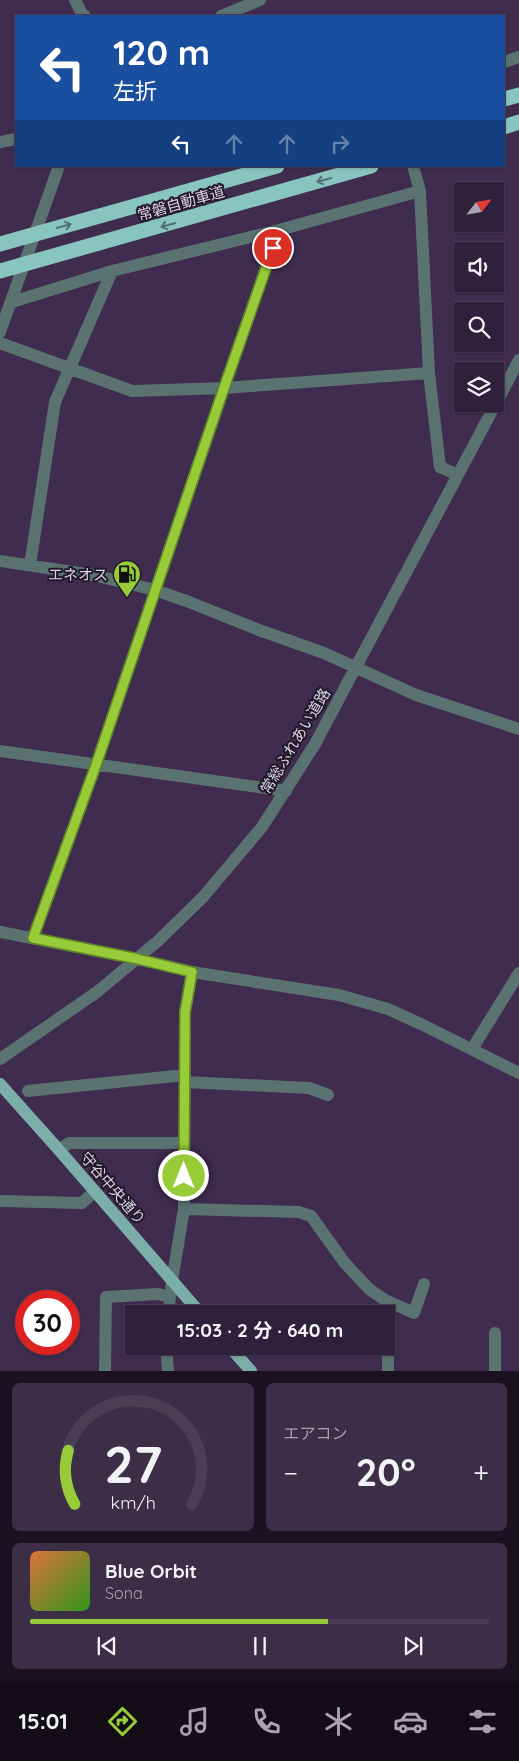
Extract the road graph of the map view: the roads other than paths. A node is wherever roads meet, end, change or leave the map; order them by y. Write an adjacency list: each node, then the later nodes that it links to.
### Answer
1 (76, 0): 4 (street)
2 (85, 0): 5 (street)
3 (260, 0): 6 (street)
4 (84, 15)
5 (84, 15)
6 (223, 15)
7 (519, 58): 8 (street)
8 (505, 62)
9 (519, 95): 10 (highway)
10 (505, 99)
11 (519, 122): 12 (highway)
12 (505, 127)
13 (15, 139): 14 (street)
14 (0, 142)
15 (59, 167): 24 (street)
16 (273, 167): 21 (highway, 常磐自動車道, one-way to 16)
17 (368, 167): 22 (highway, 常磐自動車道, one-way to 22)
18 (413, 167): 19 (street)
19 (420, 191): 20 (street); 29 (street)
20 (279, 230): 23 (street); 30 (street)
21 (0, 244)
22 (0, 271)
23 (112, 271): 24 (street); 28 (street)
24 (12, 302): 25 (street)
25 (0, 332)
26 (0, 343): 28 (street)
27 (519, 360): 31 (street, 常総ふれあい道路)
28 (70, 368): 30 (street); 33 (street)
29 (429, 373): 30 (street); 31 (street)
30 (224, 388): 34 (street)
31 (458, 475): 35 (street, 常総ふれあい道路)
32 (0, 561): 33 (street)
33 (30, 565): 34 (street)
34 (155, 590): 35 (street); 38 (street)
35 (356, 668): 36 (street); 39 (street, 常総ふれあい道路)
36 (519, 729)
37 (0, 751): 38 (street)
38 (96, 765): 39 (street); 41 (street)
39 (286, 791): 42 (street, 常総ふれあい道路)
40 (0, 932): 41 (street)
41 (33, 938): 42 (street)
42 (138, 959): 43 (street); 46 (street, 常総ふれあい道路)
43 (192, 972): 45 (street); 48 (street)
44 (519, 973): 45 (street)
45 (472, 1049): 47 (street)
46 (0, 1059)
47 (519, 1073)
48 (185, 1079): 50 (street); 51 (street); 52 (street)
49 (0, 1084): 53 (main road, 守谷中央通り)
50 (28, 1091)
51 (328, 1095)
52 (184, 1143): 53 (street); 56 (street)
53 (59, 1150): 54 (main road, 守谷中央通り)
54 (94, 1191): 55 (street); 57 (main road, 守谷中央通り)
55 (0, 1201)
56 (184, 1209): 57 (street); 60 (street)
57 (172, 1281): 59 (street); 62 (main road, 守谷中央通り)
58 (424, 1284): 60 (street)
59 (170, 1297): 61 (street); 66 (street)
60 (388, 1302): 69 (street)
61 (169, 1305)
62 (193, 1305)
63 (495, 1333): 70 (street)
64 (167, 1355): 67 (street)
65 (237, 1355): 68 (main road)
66 (105, 1371)
67 (168, 1371)
68 (251, 1371)
69 (388, 1371)
70 (495, 1371)

